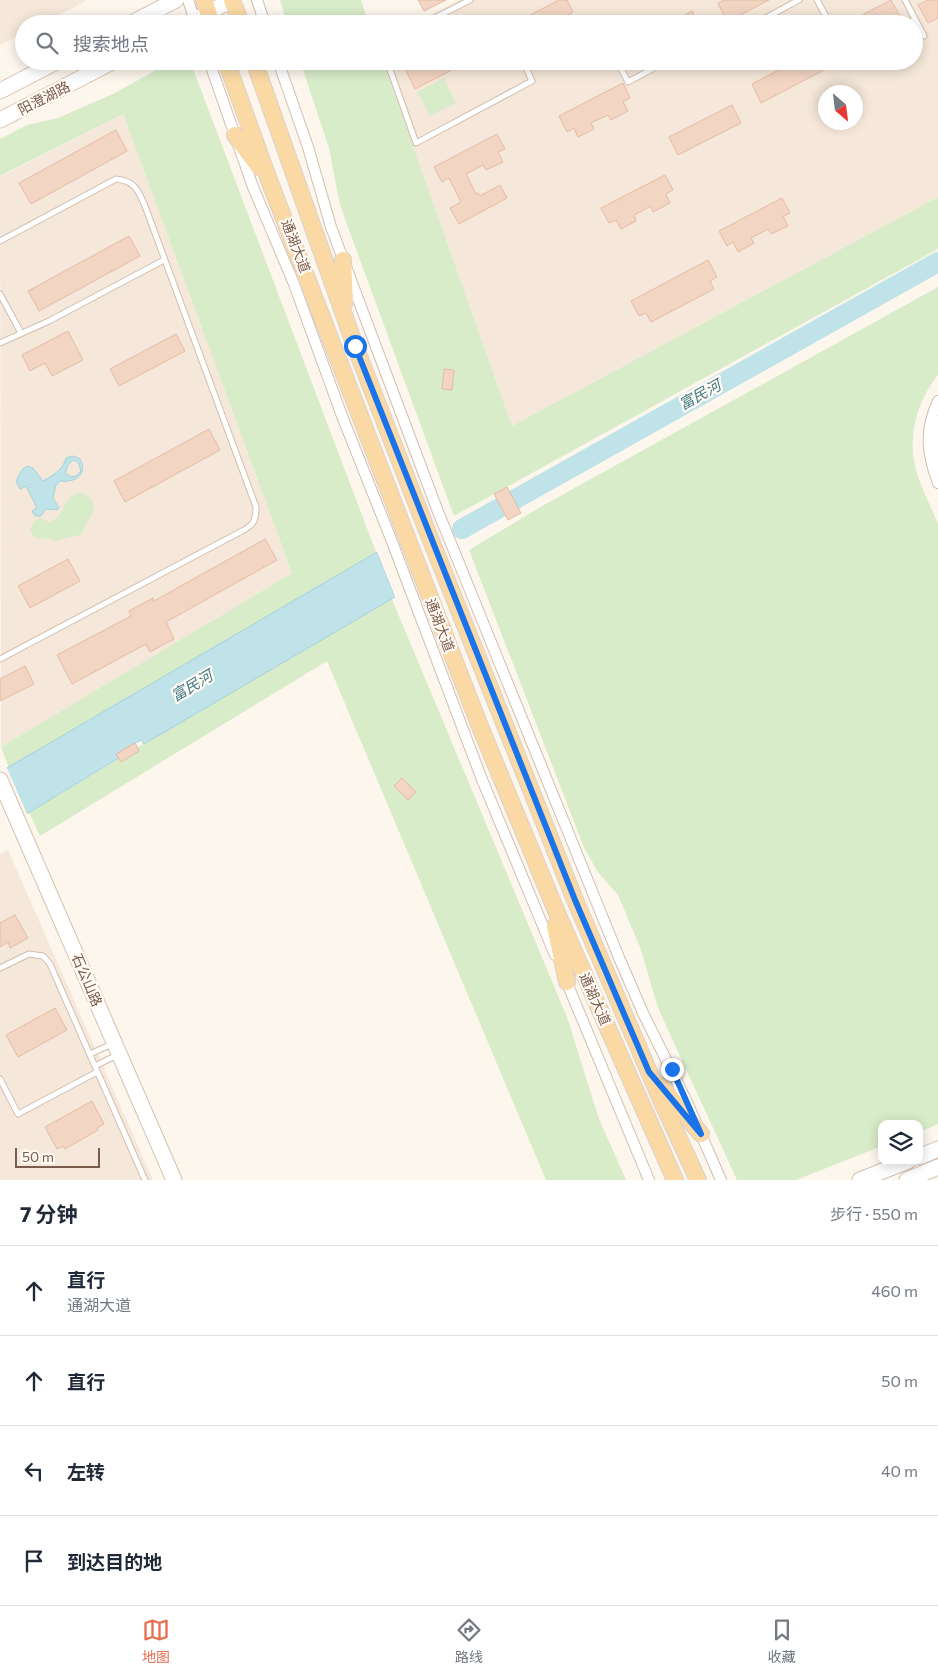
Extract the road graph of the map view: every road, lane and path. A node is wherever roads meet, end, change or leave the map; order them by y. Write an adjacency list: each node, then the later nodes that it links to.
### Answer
1 (176, 0): 9 (street)
2 (188, 0): 10 (street)
3 (232, 0): 11 (street); 12 (main road)
4 (257, 0): 13 (street)
5 (470, 0): 14 (lane)
6 (799, 0): 15 (lane)
7 (817, 0): 16 (lane)
8 (905, 0): 17 (lane)
9 (147, 15)
10 (199, 15)
11 (204, 15)
12 (237, 15)
13 (262, 15)
14 (441, 15)
15 (771, 15)
16 (825, 15)
17 (913, 15)
18 (41, 70): 28 (street, 阳澄湖路)
19 (97, 70): 29 (street, 阳澄湖路)
20 (212, 70): 30 (street)
21 (229, 70): 31 (main road, 通湖大道)
22 (257, 70): 36 (main road, 通湖大道)
23 (281, 70): 34 (street)
24 (390, 70): 25 (lane)
25 (527, 70)
26 (622, 70): 27 (lane)
27 (650, 70)
28 (0, 91)
29 (0, 120)
30 (234, 135): 31 (main road); 47 (street)
31 (269, 180): 45 (main road, 通湖大道)
32 (0, 241): 33 (lane)
33 (164, 260): 37 (lane); 43 (lane)
34 (343, 260): 36 (main road); 54 (street)
35 (0, 294): 37 (lane)
36 (346, 320): 52 (main road, 通湖大道)
37 (21, 333): 38 (lane)
38 (0, 343)
39 (938, 401): 42 (street)
40 (938, 421): 41 (street)
41 (938, 463)
42 (938, 484)
43 (0, 659)
44 (5, 790): 48 (street, 石公山路)
45 (549, 895): 47 (main road); 63 (main road, 通湖大道)
46 (0, 968): 49 (lane)
47 (567, 982): 62 (street)
48 (117, 1049): 49 (lane); 50 (lane); 61 (street, 石公山路)
49 (90, 1054): 50 (lane)
50 (95, 1066): 51 (lane)
51 (97, 1072): 53 (lane); 60 (lane)
52 (649, 1072): 54 (main road); 59 (main road, 通湖大道)
53 (0, 1079)
54 (701, 1134): 64 (street)
55 (938, 1149): 56 (street)
56 (923, 1155)
57 (898, 1165): 65 (street)
58 (938, 1167): 66 (street)
59 (695, 1179)
60 (146, 1180)
61 (174, 1180)
62 (649, 1180)
63 (675, 1180)
64 (721, 1180)
65 (860, 1180)
66 (907, 1180)

